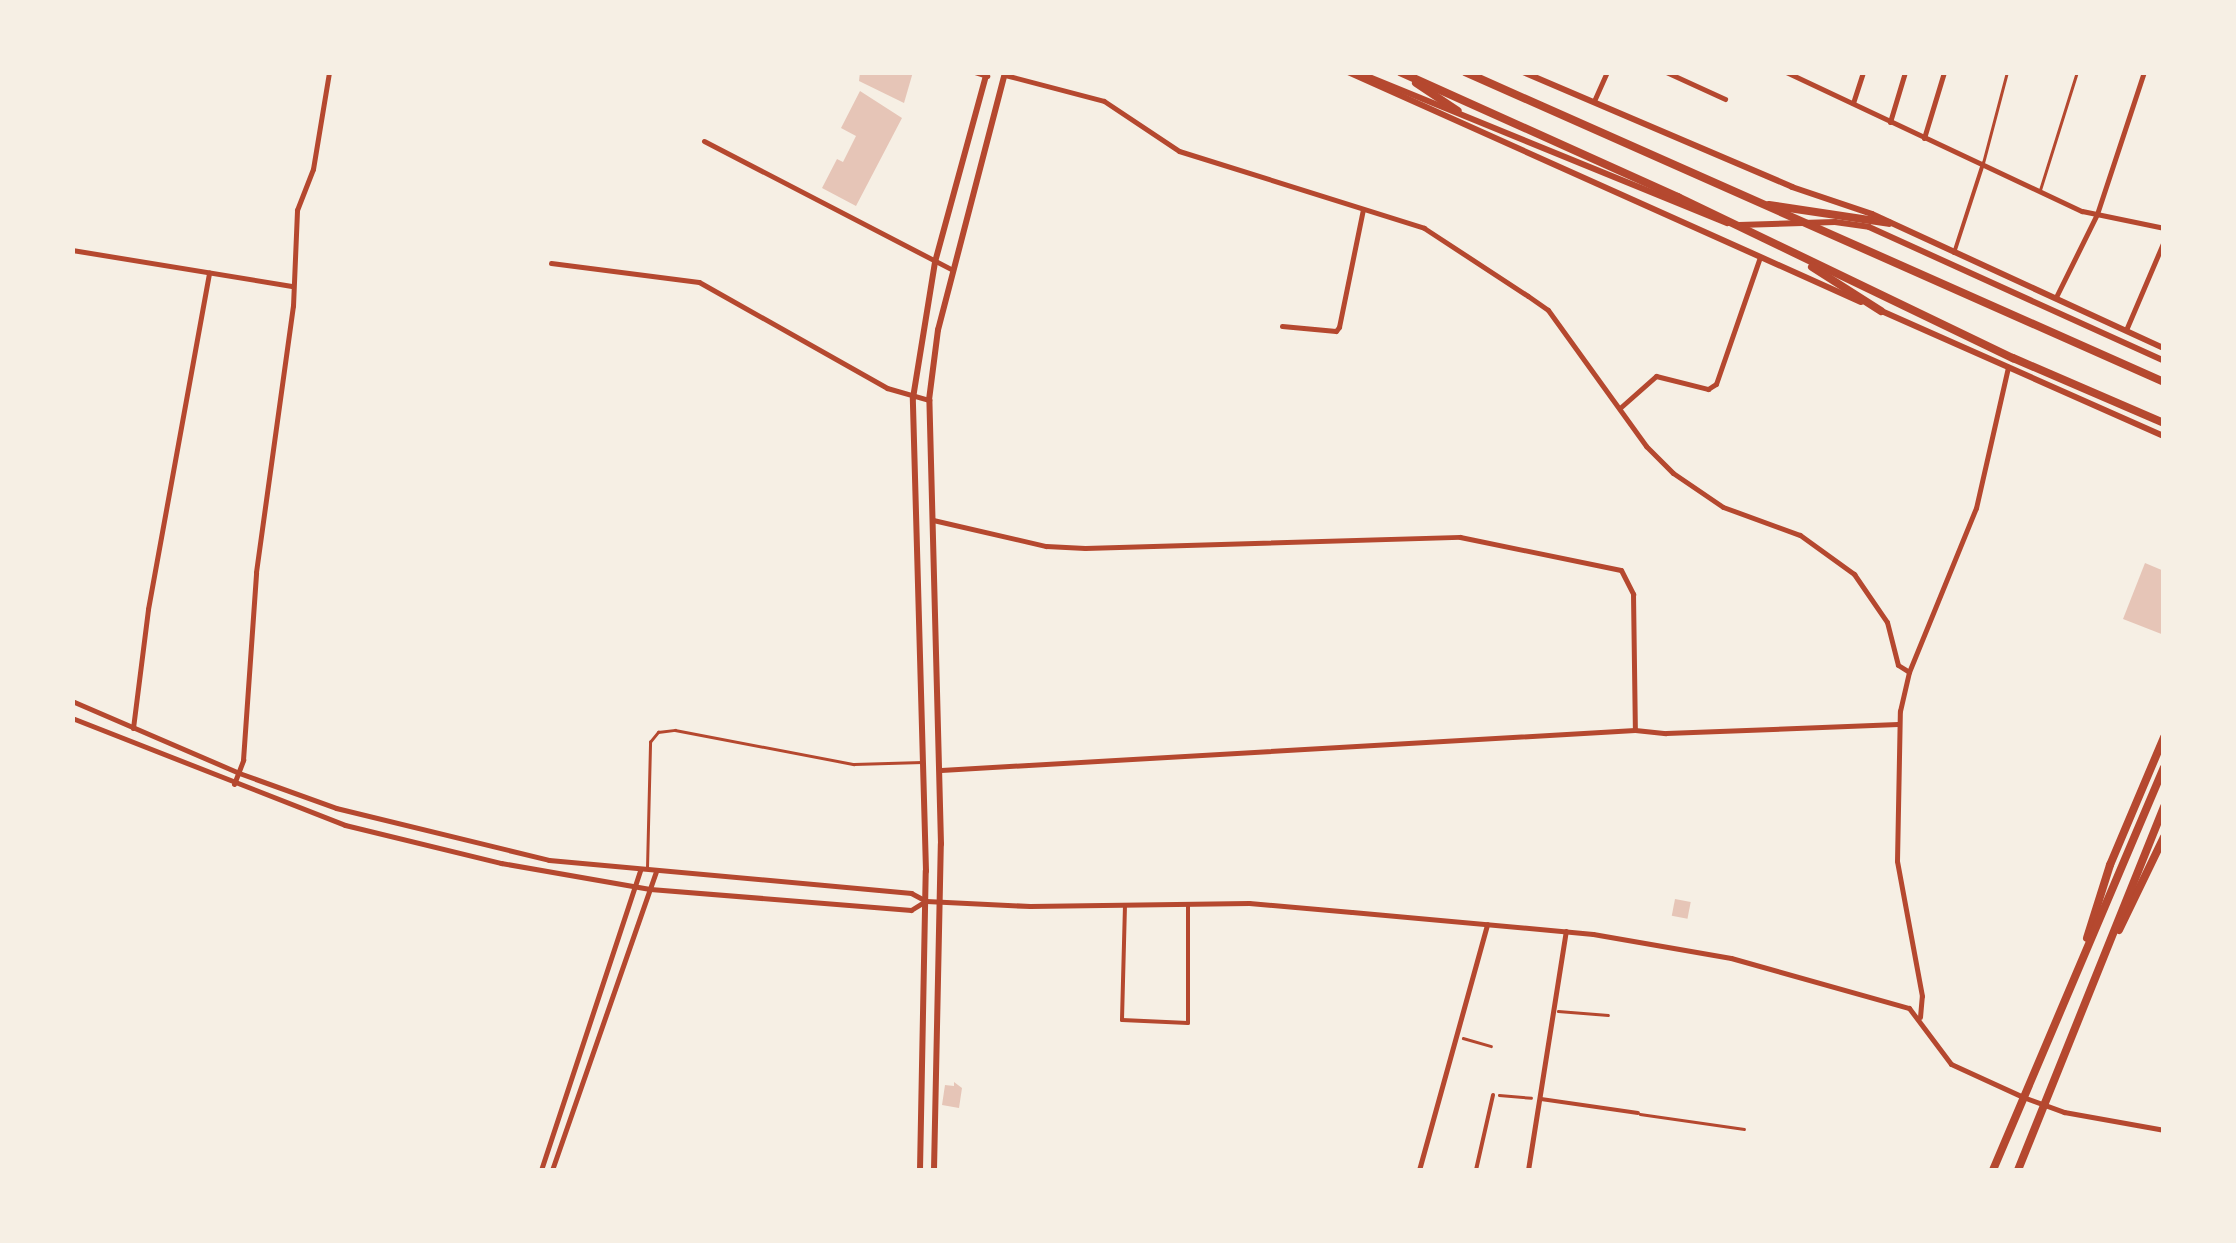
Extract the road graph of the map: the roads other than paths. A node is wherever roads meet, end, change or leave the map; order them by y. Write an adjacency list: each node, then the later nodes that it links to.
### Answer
1 (329, 72): 44 (street)
2 (975, 72): 18 (street)
3 (1348, 72): 39 (main road)
4 (1357, 72): 24 (main road)
5 (1400, 72): 24 (highway); 36 (highway)
6 (1465, 72): 20 (highway)
7 (1479, 72): 20 (highway)
8 (1522, 72): 22 (main road)
9 (1607, 72): 22 (street)
10 (1666, 72): 21 (street)
11 (1786, 72): 23 (street)
12 (1863, 72): 23 (street)
13 (1905, 72): 25 (street)
14 (1944, 72): 26 (street)
15 (2007, 72): 28 (lane)
16 (2077, 72): 29 (lane)
17 (2144, 72): 32 (street)
18 (987, 74): 40 (main road)
19 (1005, 74): 31 (street); 42 (main road)
20 (1519, 96): 30 (highway)
21 (1725, 99)
22 (1594, 101): 33 (main road)
23 (1852, 104): 25 (street)
24 (1458, 111): 50 (main road)
25 (1890, 122): 26 (street)
26 (1924, 138): 28 (street)
27 (704, 142): 40 (street)
28 (1983, 164): 29 (street); 38 (street)
29 (2040, 192): 32 (street)
30 (1755, 202): 33 (highway); 52 (highway)
31 (1364, 209): 47 (street); 55 (street)
32 (2097, 214): 34 (street); 45 (street)
33 (1890, 223): 38 (main road)
34 (2164, 228)
35 (2164, 241): 48 (street)
36 (1770, 242): 46 (highway); 56 (highway)
37 (72, 250): 43 (street)
38 (1954, 253): 45 (main road)
39 (1760, 257): 46 (main road); 55 (street)
40 (935, 262): 42 (street); 53 (main road)
41 (551, 263): 53 (street)
42 (953, 270): 54 (main road)
43 (210, 272): 44 (street); 63 (street)
44 (293, 286): 69 (street)
45 (2055, 299): 48 (main road)
46 (1881, 311): 51 (main road)
47 (1282, 326)
48 (2126, 330): 49 (main road)
49 (2164, 348)
50 (2164, 361)
51 (2008, 367): 57 (main road); 59 (street)
52 (2164, 382)
53 (913, 398): 54 (street); 66 (main road)
54 (928, 400): 58 (main road)
55 (1621, 407): 59 (street)
56 (2164, 422)
57 (2164, 436)
58 (930, 520): 64 (street); 68 (main road)
59 (1910, 672): 62 (street)
60 (72, 701): 63 (street)
61 (72, 718): 70 (street)
62 (1898, 724): 64 (street); 85 (street)
63 (134, 728): 69 (street)
64 (1635, 730): 68 (street)
65 (2164, 737): 83 (highway)
66 (924, 762): 73 (lane); 77 (main road)
67 (2164, 768): 83 (highway)
68 (941, 770): 78 (main road)
69 (239, 772): 70 (street); 73 (street)
70 (234, 784): 75 (street)
71 (2164, 806): 84 (highway)
72 (2164, 837): 84 (highway)
73 (643, 871): 74 (street); 75 (street)
74 (656, 872): 76 (street); 77 (street)
75 (635, 886): 76 (street); 93 (street)
76 (650, 889): 77 (street); 94 (street)
77 (926, 901): 78 (street); 95 (main road)
78 (941, 902): 80 (street); 96 (main road)
79 (1188, 904): 80 (street); 80 (street); 81 (street)
80 (1125, 905)
81 (1487, 924): 82 (street); 97 (street)
82 (1566, 931): 85 (street); 88 (street)
83 (2083, 954): 87 (highway)
84 (2103, 960): 89 (highway)
85 (1920, 1017): 87 (street)
86 (1493, 1094): 98 (street)
87 (2023, 1097): 89 (street); 100 (highway)
88 (1541, 1099): 90 (street); 99 (street)
89 (2044, 1106): 92 (street); 101 (highway)
90 (1638, 1113): 91 (lane)
91 (1744, 1129)
92 (2164, 1130)
93 (541, 1170)
94 (552, 1170)
95 (920, 1170)
96 (934, 1170)
97 (1420, 1170)
98 (1476, 1170)
99 (1528, 1170)
100 (1993, 1170)
101 (2018, 1170)

